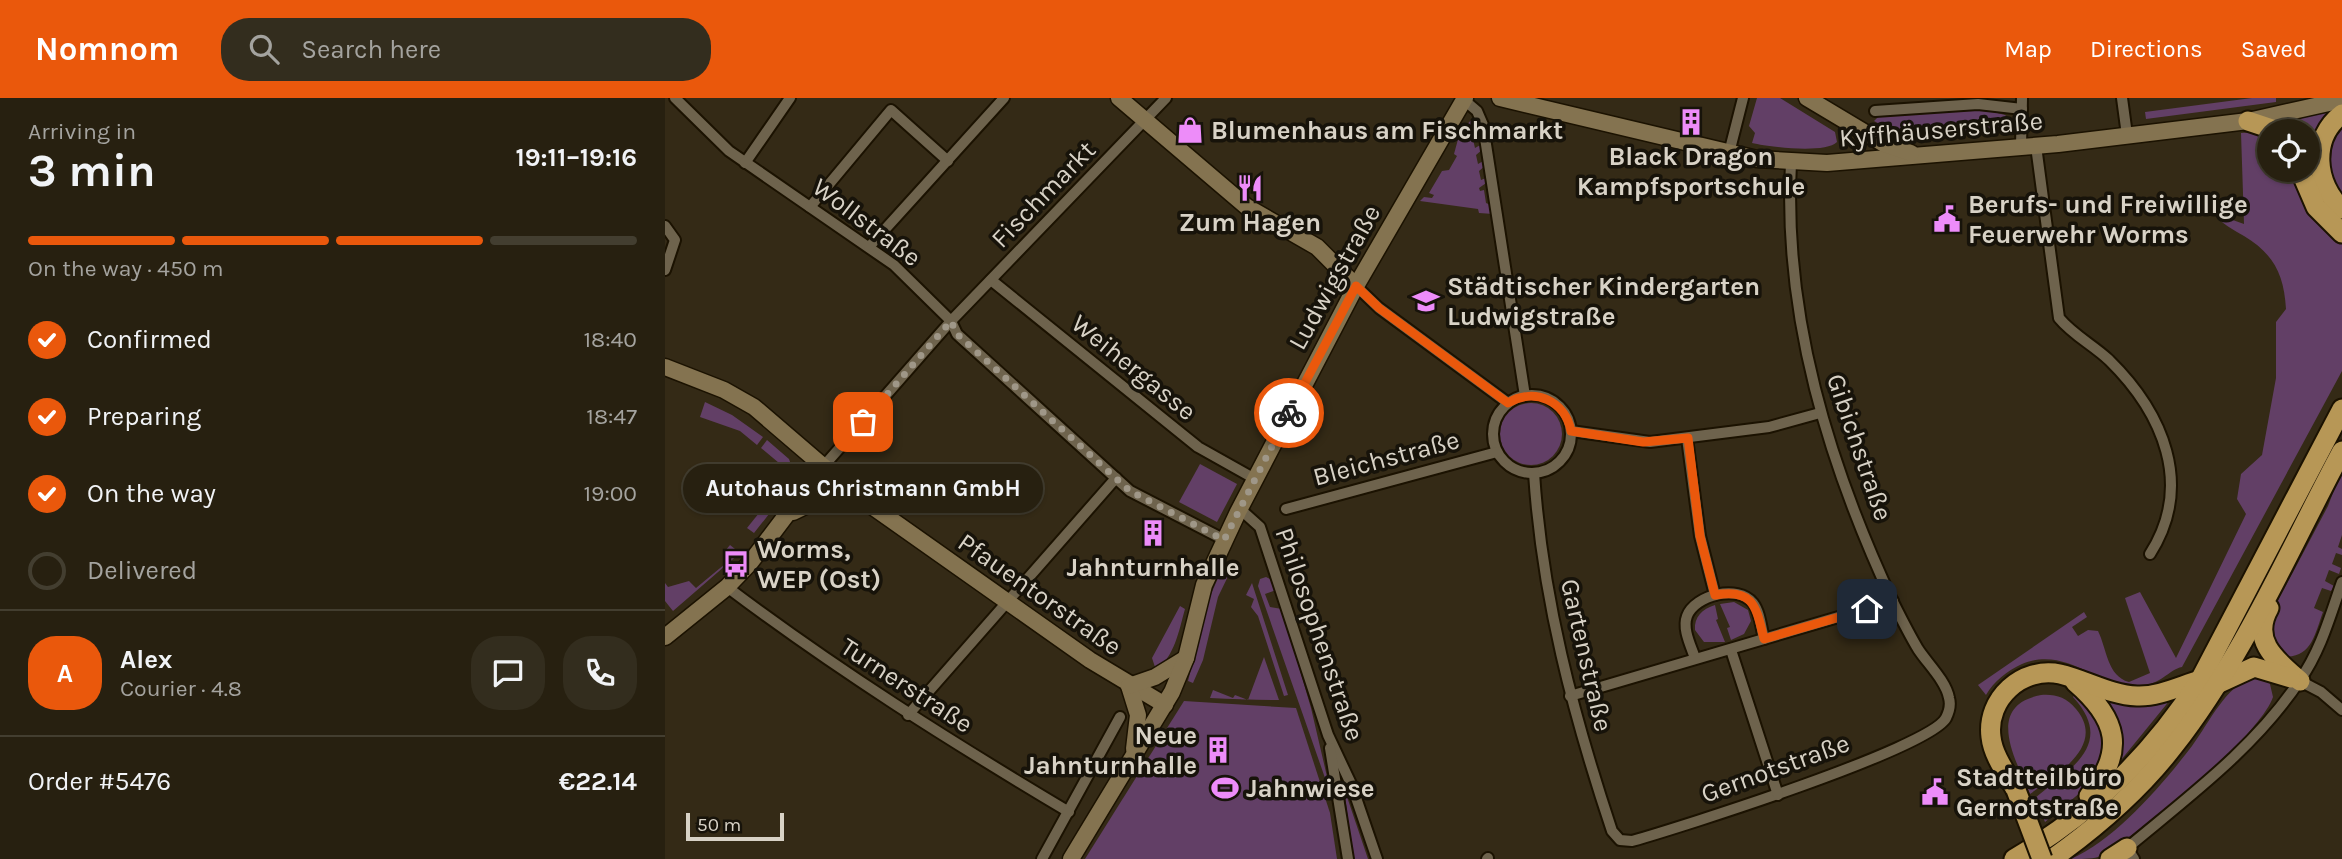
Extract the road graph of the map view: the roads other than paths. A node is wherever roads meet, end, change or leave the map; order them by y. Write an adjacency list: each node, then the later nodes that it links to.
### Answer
1 (675, 98): 24 (street, Wollstraße)
2 (790, 98): 24 (street)
3 (1004, 98): 23 (street)
4 (1119, 98): 17 (main road)
5 (1166, 98): 17 (street, Fischmarkt)
6 (1500, 98): 21 (main road, Kyffhäuserstraße)
7 (1743, 98): 21 (street)
8 (1807, 98): 22 (main road)
9 (2122, 98): 19 (street)
10 (1465, 99): 34 (main road, Ludwigstraße); 37 (street)
11 (2342, 100): 16 (main road, Kyffhäuserstraße)
12 (1961, 101): 13 (street, Kyffhäuserstraße); 14 (street, Kyffhäuserstraße)
13 (2022, 104): 20 (street)
14 (1875, 111)
15 (2342, 114): 28 (highway)
16 (2248, 121): 18 (highway); 19 (main road, Kyffhäuserstraße)
17 (1145, 122): 33 (street, Fischmarkt); 34 (main road)
18 (2257, 124)
19 (2127, 135): 20 (main road, Kyffhäuserstraße)
20 (2029, 147): 22 (main road, Kyffhäuserstraße); 54 (street)
21 (1729, 153): 25 (main road, Kyffhäuserstraße)
22 (1930, 156): 25 (main road, Kyffhäuserstraße)
23 (948, 161): 27 (street); 31 (street)
24 (745, 163): 27 (street, Wollstraße)
25 (1791, 163): 40 (street, Gibichstraße)
26 (2305, 182): 30 (highway)
27 (810, 207): 31 (street, Wollstraße)
28 (2342, 209)
29 (665, 226): 32 (street)
30 (2342, 233)
31 (869, 247): 35 (street, Wollstraße)
32 (665, 270)
33 (992, 280): 35 (street, Fischmarkt); 48 (street, Weihergasse)
34 (1356, 286): 38 (street); 48 (main road, Ludwigstraße)
35 (951, 321): 45 (street, Fischmarkt); 47 (street, Wollstraße)
36 (665, 367): 45 (main road, Pfauentorstraße)
37 (1525, 396): 38 (street); 41 (street)
38 (1508, 403): 44 (street)
39 (2342, 409): 68 (highway)
40 (1819, 413): 42 (street); 59 (street, Gibichstraße)
41 (1571, 431): 42 (street); 46 (street)
42 (1688, 438): 58 (street)
43 (2342, 451): 55 (highway)
44 (1497, 452): 46 (street); 51 (street, Bleichstraße)
45 (823, 468): 49 (main road, Pfauentorstraße); 52 (main road)
46 (1534, 473): 70 (street, Gartenstraße)
47 (1116, 478): 53 (street, Wollstraße); 60 (street)
48 (1255, 479): 50 (main road, Ludwigstraße)
49 (859, 497): 52 (main road); 60 (main road, Pfauentorstraße)
50 (1240, 509): 53 (main road, Ludwigstraße); 76 (street, Philosophenstraße)
51 (1286, 509)
52 (785, 517): 57 (main road)
53 (1224, 540): 64 (main road, Ludwigstraße)
54 (2150, 554)
55 (2275, 582): 67 (highway); 68 (highway)
56 (2342, 582): 67 (street)
57 (727, 587): 61 (main road); 73 (street, Turnerstraße)
58 (1715, 595): 62 (street); 65 (street)
59 (1893, 601): 62 (street); 75 (street, Gibichstraße)
60 (1004, 606): 69 (main road, Pfauentorstraße); 73 (street)
61 (665, 637)
62 (1764, 639): 63 (street)
63 (1731, 650): 65 (street); 78 (street)
64 (1186, 658): 69 (main road); 71 (main road, Ludwigstraße)
65 (1695, 658): 70 (street)
66 (2069, 677): 68 (highway); 80 (highway); 88 (highway, bridge)
67 (2300, 681): 68 (highway); 72 (street); 82 (street)
68 (2209, 682): 80 (highway); 89 (highway)
69 (1129, 685): 71 (main road, Pfauentorstraße); 77 (main road)
70 (1570, 696): 81 (street, Gartenstraße)
71 (1165, 705): 77 (main road, Ludwigstraße)
72 (2342, 710)
73 (908, 715): 79 (street, Turnerstraße)
74 (1120, 717): 79 (street)
75 (1941, 724): 78 (street, Gernotstraße)
76 (1328, 735): 85 (street); 86 (street, Philosophenstraße)
77 (1131, 762): 84 (main road, Ludwigstraße)
78 (1778, 795): 81 (street, Gernotstraße)
79 (1069, 812): 83 (street)
80 (2060, 832): 87 (highway)
81 (1620, 840)
82 (2131, 854): 90 (highway)
83 (1042, 859)
84 (1071, 859)
85 (1348, 859)
86 (1377, 859)
87 (2014, 859)
88 (2042, 859)
89 (2052, 859)
90 (2110, 859)

